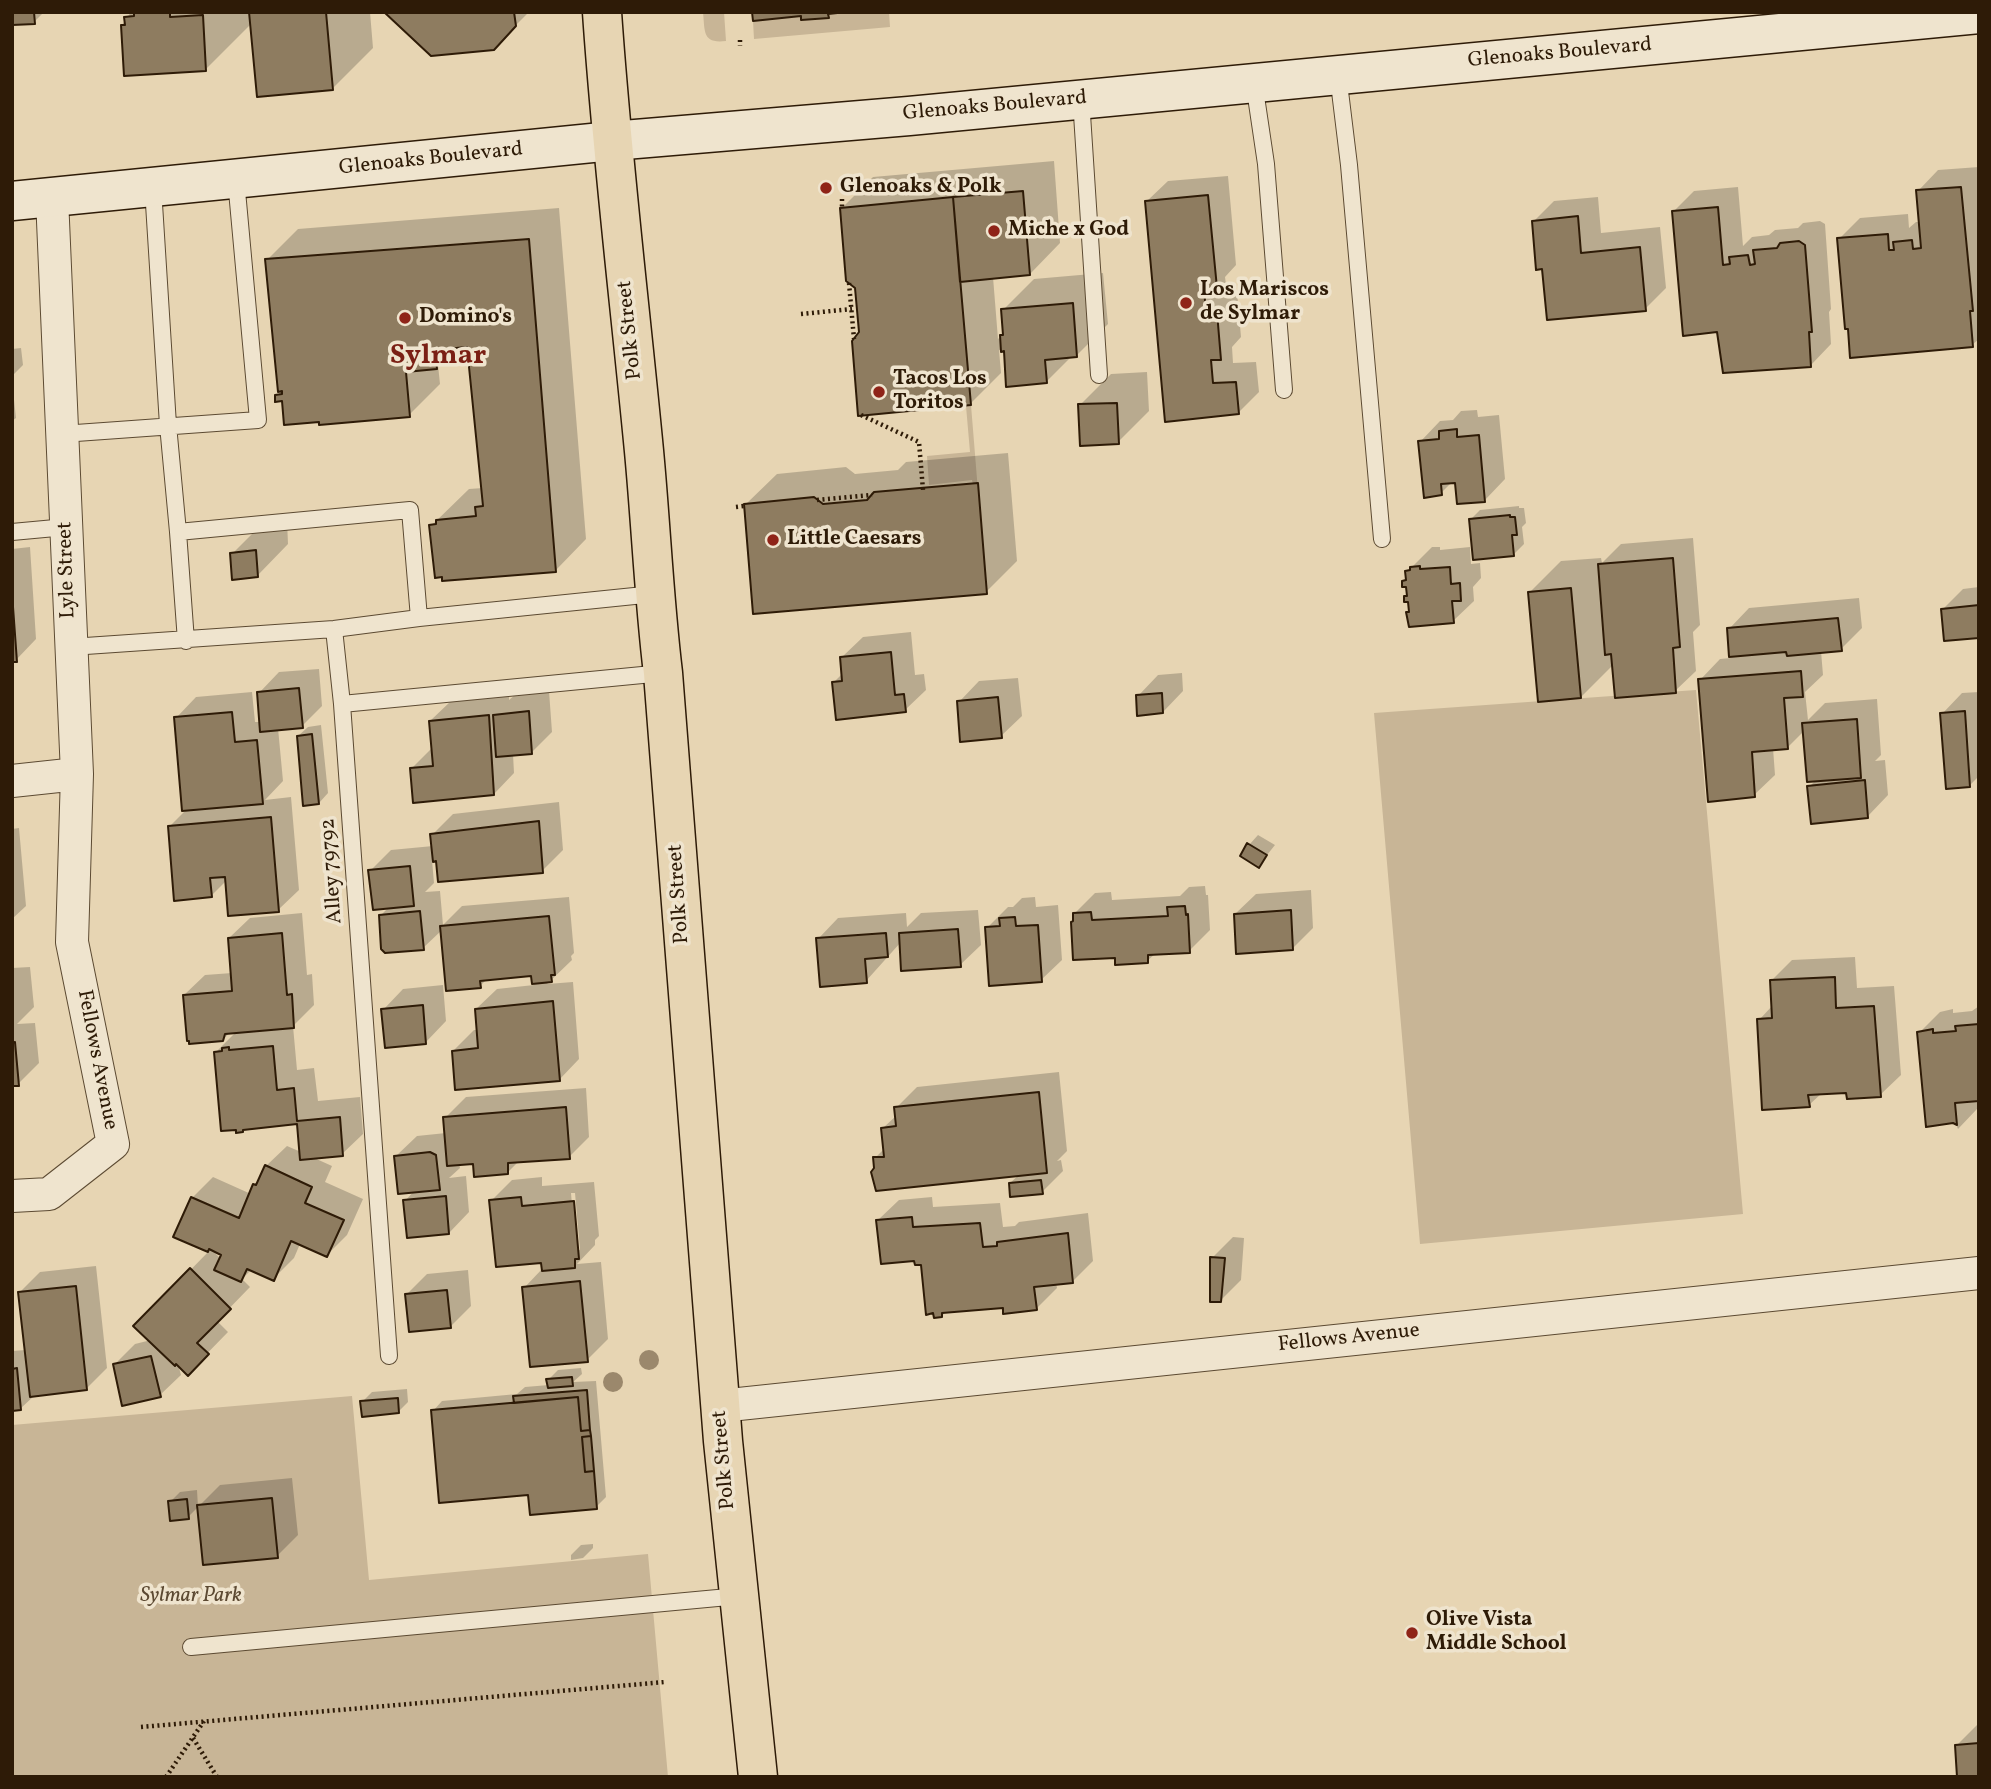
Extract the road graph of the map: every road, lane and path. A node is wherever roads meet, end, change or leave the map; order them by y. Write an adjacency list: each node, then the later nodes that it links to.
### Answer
1 (602, 12): 6 (main road, Polk Street)
2 (1979, 14): 3 (main road, Glenoaks Boulevard)
3 (1338, 75): 4 (main road, Glenoaks Boulevard); 30 (lane)
4 (1254, 83): 5 (main road, Glenoaks Boulevard); 18 (lane)
5 (1081, 99): 6 (main road, Glenoaks Boulevard); 17 (lane)
6 (612, 141): 7 (main road, Glenoaks Boulevard); 31 (main road, Polk Street)
7 (236, 180): 8 (main road, Glenoaks Boulevard); 20 (lane)
8 (153, 188): 9 (main road, Glenoaks Boulevard); 20 (lane)
9 (52, 198): 11 (main road, Glenoaks Boulevard); 21 (street, Lyle Street)
10 (842, 199): 12 (path)
11 (12, 201)
12 (842, 207)
13 (849, 283): 14 (path)
14 (852, 309): 15 (path); 16 (path)
15 (801, 314)
16 (854, 339)
17 (1099, 375)
18 (1284, 390)
19 (861, 415): 22 (path)
20 (168, 425): 21 (lane); 29 (lane)
21 (62, 434): 27 (street, Lyle Street)
22 (923, 490)
23 (872, 495): 24 (path)
24 (817, 500)
25 (744, 506): 26 (path)
26 (736, 507)
27 (66, 527): 28 (lane); 35 (street, Lyle Street)
28 (12, 532)
29 (178, 532): 32 (lane); 34 (lane)
30 (1382, 539)
31 (654, 594): 32 (lane); 36 (main road, Polk Street)
32 (419, 618): 33 (lane)
33 (334, 629): 34 (lane); 37 (lane, Alley 79792)
34 (186, 641): 35 (lane)
35 (72, 647): 38 (street, Lyle Street)
36 (663, 673): 37 (lane); 44 (main road, Polk Street)
37 (342, 704): 43 (lane, Alley 79792)
38 (77, 774): 39 (street); 40 (street, Lyle Street)
39 (12, 781)
40 (72, 942): 41 (street, Fellows Avenue)
41 (12, 1195)
42 (1979, 1273): 44 (street, Fellows Avenue)
43 (389, 1356)
44 (720, 1406): 45 (main road, Polk Street)
45 (738, 1596): 46 (lane); 53 (main road, Polk Street)
46 (191, 1647)
47 (665, 1682): 48 (path)
48 (204, 1721): 49 (path); 50 (path)
49 (141, 1727)
50 (193, 1738): 51 (path); 52 (path)
51 (166, 1777)
52 (217, 1777)
53 (758, 1777)

